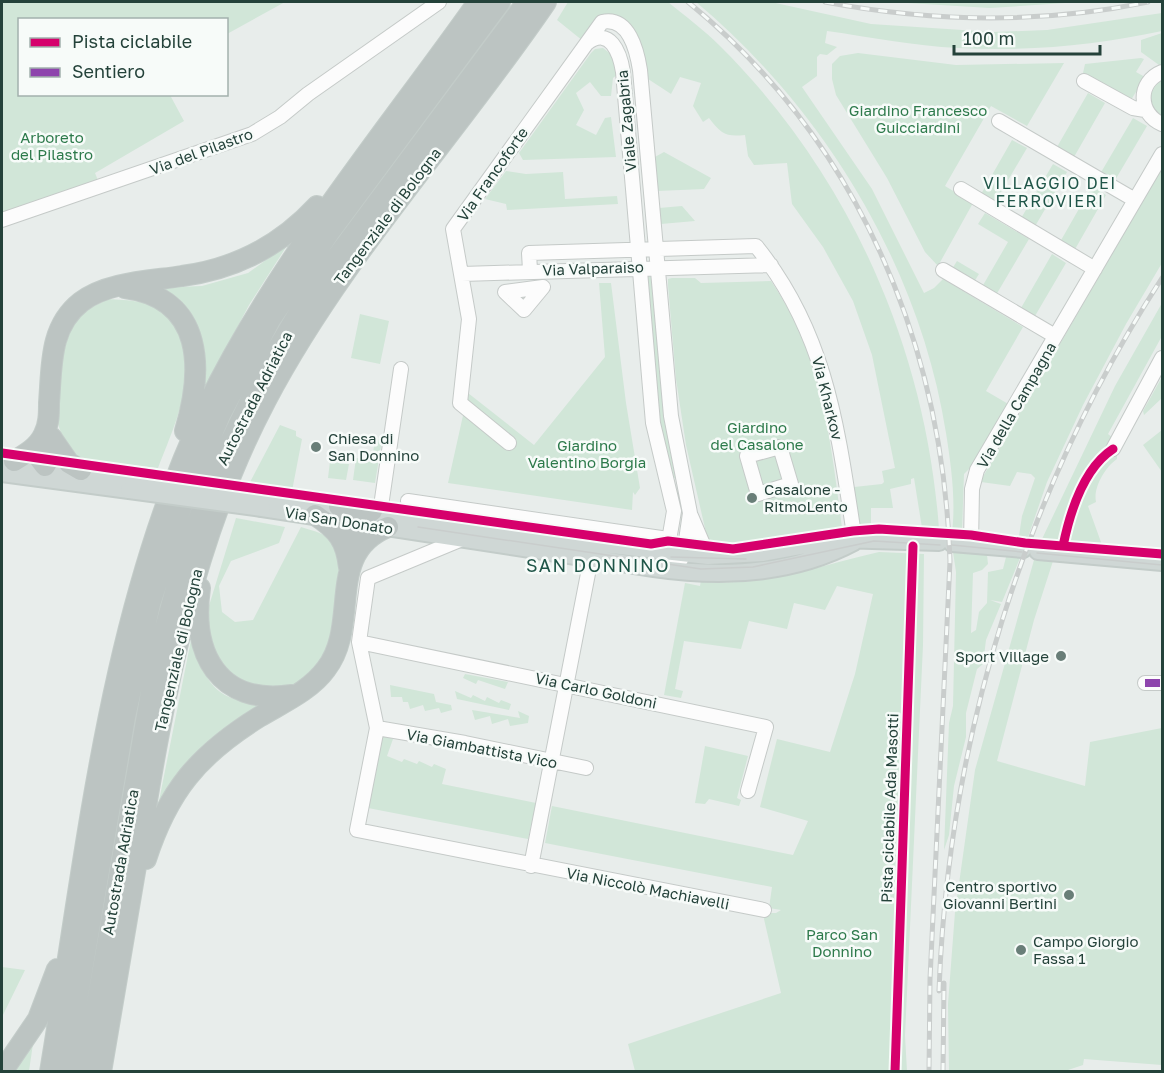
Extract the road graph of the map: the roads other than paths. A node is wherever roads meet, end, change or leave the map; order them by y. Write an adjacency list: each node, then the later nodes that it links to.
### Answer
1 (439, 2): 16 (street, Via del Pilastro)
2 (478, 2): 12 (highway)
3 (500, 2): 70 (highway, Autostrada Adriatica)
4 (527, 2): 71 (highway, Autostrada Adriatica)
5 (546, 2): 34 (highway, Tangenziale di Bologna)
6 (587, 43): 17 (street, Viale Zagabria); 18 (street, Viale Zagabria); 25 (street, Via Francoforte)
7 (1162, 72): 9 (street)
8 (1084, 81): 9 (street)
9 (1145, 110): 11 (street)
10 (999, 121): 15 (street)
11 (1162, 124)
12 (377, 140): 26 (highway); 44 (highway)
13 (1162, 154): 15 (street, Via della Campagna)
14 (961, 189): 22 (street)
15 (1135, 200): 22 (street, Via della Campagna)
16 (2, 220)
17 (655, 249): 18 (street, Via Valparaiso); 19 (street, Via Kharkov); 21 (street, Viale Zagabria)
18 (638, 250): 20 (street, Viale Zagabria); 23 (street, Via Valparaiso)
19 (771, 265): 21 (street); 46 (street, Via Kharkov)
20 (639, 267): 21 (street, Via Valparaiso); 23 (street, Via Valparaiso); 48 (street, Viale Zagabria)
21 (656, 267): 41 (street, Viale Zagabria)
22 (1095, 269): 27 (street, Via della Campagna)
23 (530, 270): 25 (street, Via Valparaiso)
24 (944, 270): 27 (street, Via della Campagna)
25 (462, 274): 31 (street, Via Francoforte)
26 (120, 287): 30 (highway); 44 (highway)
27 (1055, 336): 47 (street, Via della Campagna)
28 (1162, 358): 32 (street)
29 (401, 369): 43 (street)
30 (48, 433): 33 (highway); 35 (highway); 36 (highway)
31 (509, 443)
32 (1113, 449)
33 (6, 465): 36 (main road, Via San Donato)
34 (234, 469): 59 (highway); 67 (highway, Tangenziale di Bologna)
35 (81, 470): 36 (main road, Via San Donato); 37 (main road, Via San Donato)
36 (44, 472): 37 (main road, Via San Donato)
37 (131, 484): 39 (main road, Via San Donato, bridge)
38 (408, 501): 48 (street, Via San Donato)
39 (263, 502): 40 (main road, Via San Donato); 42 (main road, Via San Donato)
40 (339, 506): 43 (highway)
41 (690, 513): 51 (street, Viale Zagabria); 52 (street, Viale Zagabria)
42 (315, 515): 43 (main road, Via San Donato); 49 (highway)
43 (374, 518): 45 (main road, Via San Donato); 49 (highway); 49 (highway); 50 (main road, Via San Donato)
44 (154, 536): 64 (highway)
45 (464, 538): 50 (main road, Via San Donato); 55 (street, Via Niccolò Machiavelli)
46 (855, 541): 47 (main road, Via San Donato); 52 (main road, Via San Donato); 54 (main road, Via San Donato)
47 (971, 544): 53 (main road, Via San Donato)
48 (668, 545): 50 (main road, Via San Donato); 51 (main road, Via San Donato); 54 (street)
49 (352, 549): 59 (highway)
50 (593, 551): 54 (main road, Via San Donato); 58 (street)
51 (684, 554): 52 (main road, Via San Donato); 54 (street)
52 (708, 556)
53 (1162, 562)
54 (675, 571)
55 (359, 642): 58 (street, Via Carlo Goldoni); 60 (street, Via Niccolò Machiavelli)
56 (1145, 683): 57 (street)
57 (1162, 683)
58 (567, 684): 61 (street); 63 (street, Via Carlo Goldoni)
59 (297, 694): 67 (highway)
60 (377, 728): 61 (street, Via Giambattista Vico); 65 (street, Via Niccolò Machiavelli)
61 (553, 761): 62 (street, Via Giambattista Vico); 65 (street)
62 (586, 768)
63 (748, 791)
64 (85, 861): 68 (highway); 69 (highway)
65 (531, 866): 66 (street, Via Niccolò Machiavelli)
66 (764, 910)
67 (122, 954): 72 (highway, Tangenziale di Bologna); 73 (highway)
68 (2, 1071)
69 (50, 1071)
70 (65, 1071)
71 (85, 1071)
72 (101, 1071)
73 (112, 1071)

